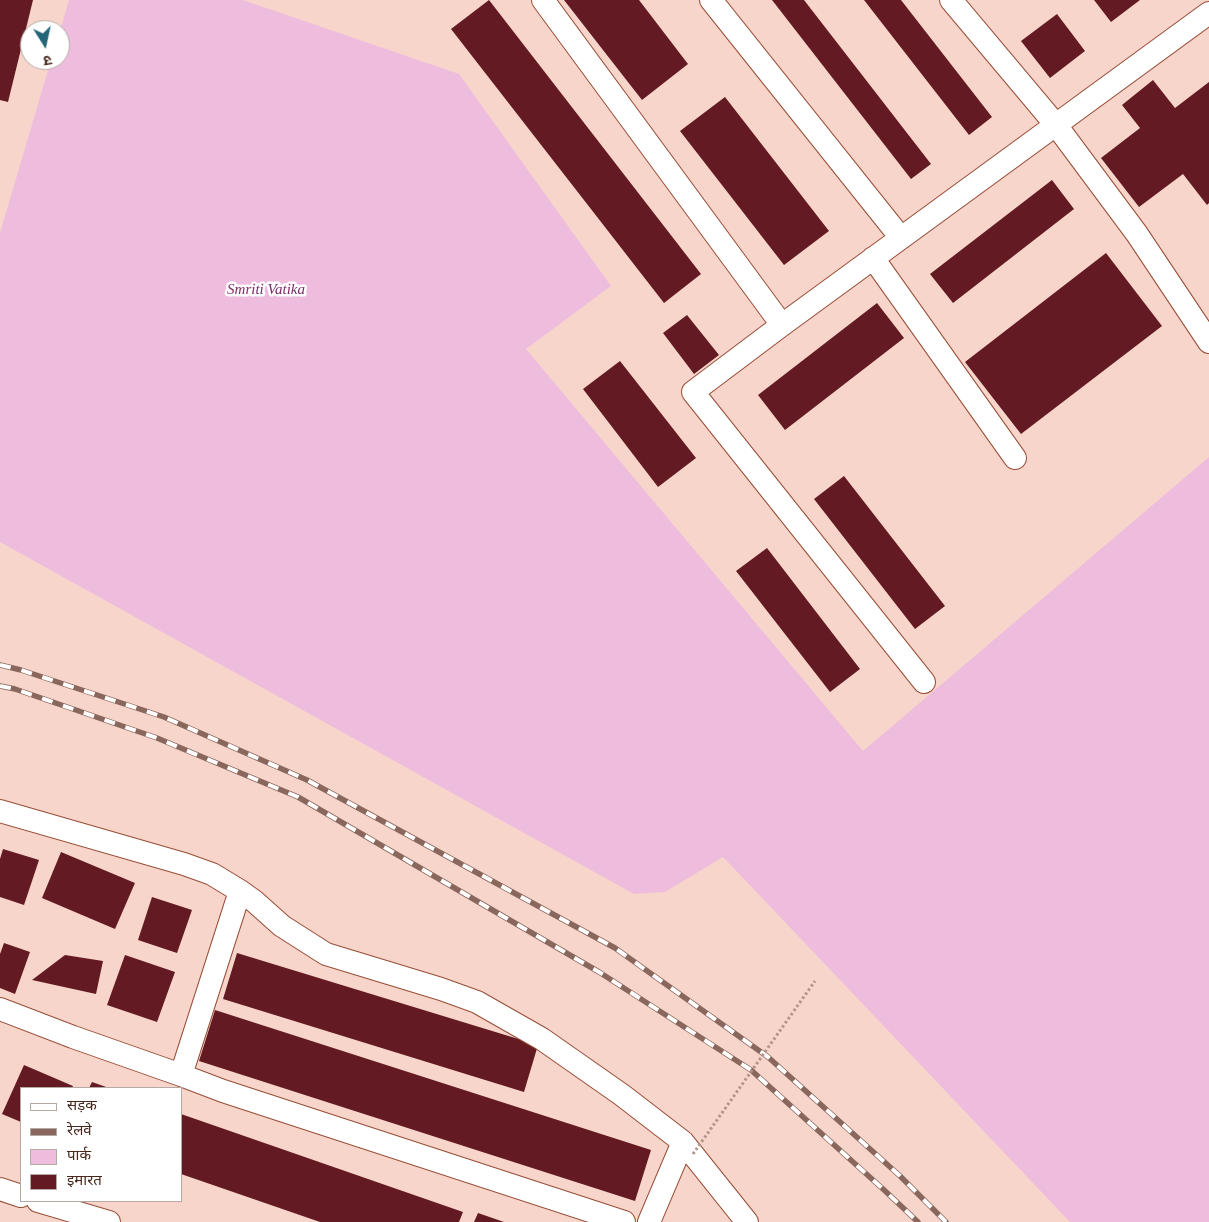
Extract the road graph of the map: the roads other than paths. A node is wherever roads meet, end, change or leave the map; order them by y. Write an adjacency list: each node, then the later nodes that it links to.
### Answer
1 (543, 0): 8 (street)
2 (711, 0): 6 (street)
3 (951, 0): 5 (street)
4 (1209, 13): 5 (street)
5 (1056, 125): 6 (street); 9 (street)
6 (901, 238): 7 (street)
7 (873, 258): 8 (street); 10 (street)
8 (782, 325): 11 (street)
9 (1209, 342)
10 (1015, 458)
11 (924, 682)
12 (0, 811): 13 (street)
13 (240, 891): 15 (street); 16 (street)
14 (0, 1009): 15 (street)
15 (181, 1075): 21 (street)
16 (688, 1148): 22 (street); 23 (street)
17 (0, 1189): 18 (street)
18 (20, 1196)
19 (41, 1202): 20 (street)
20 (109, 1222)
21 (624, 1222)
22 (649, 1222)
23 (747, 1222)

